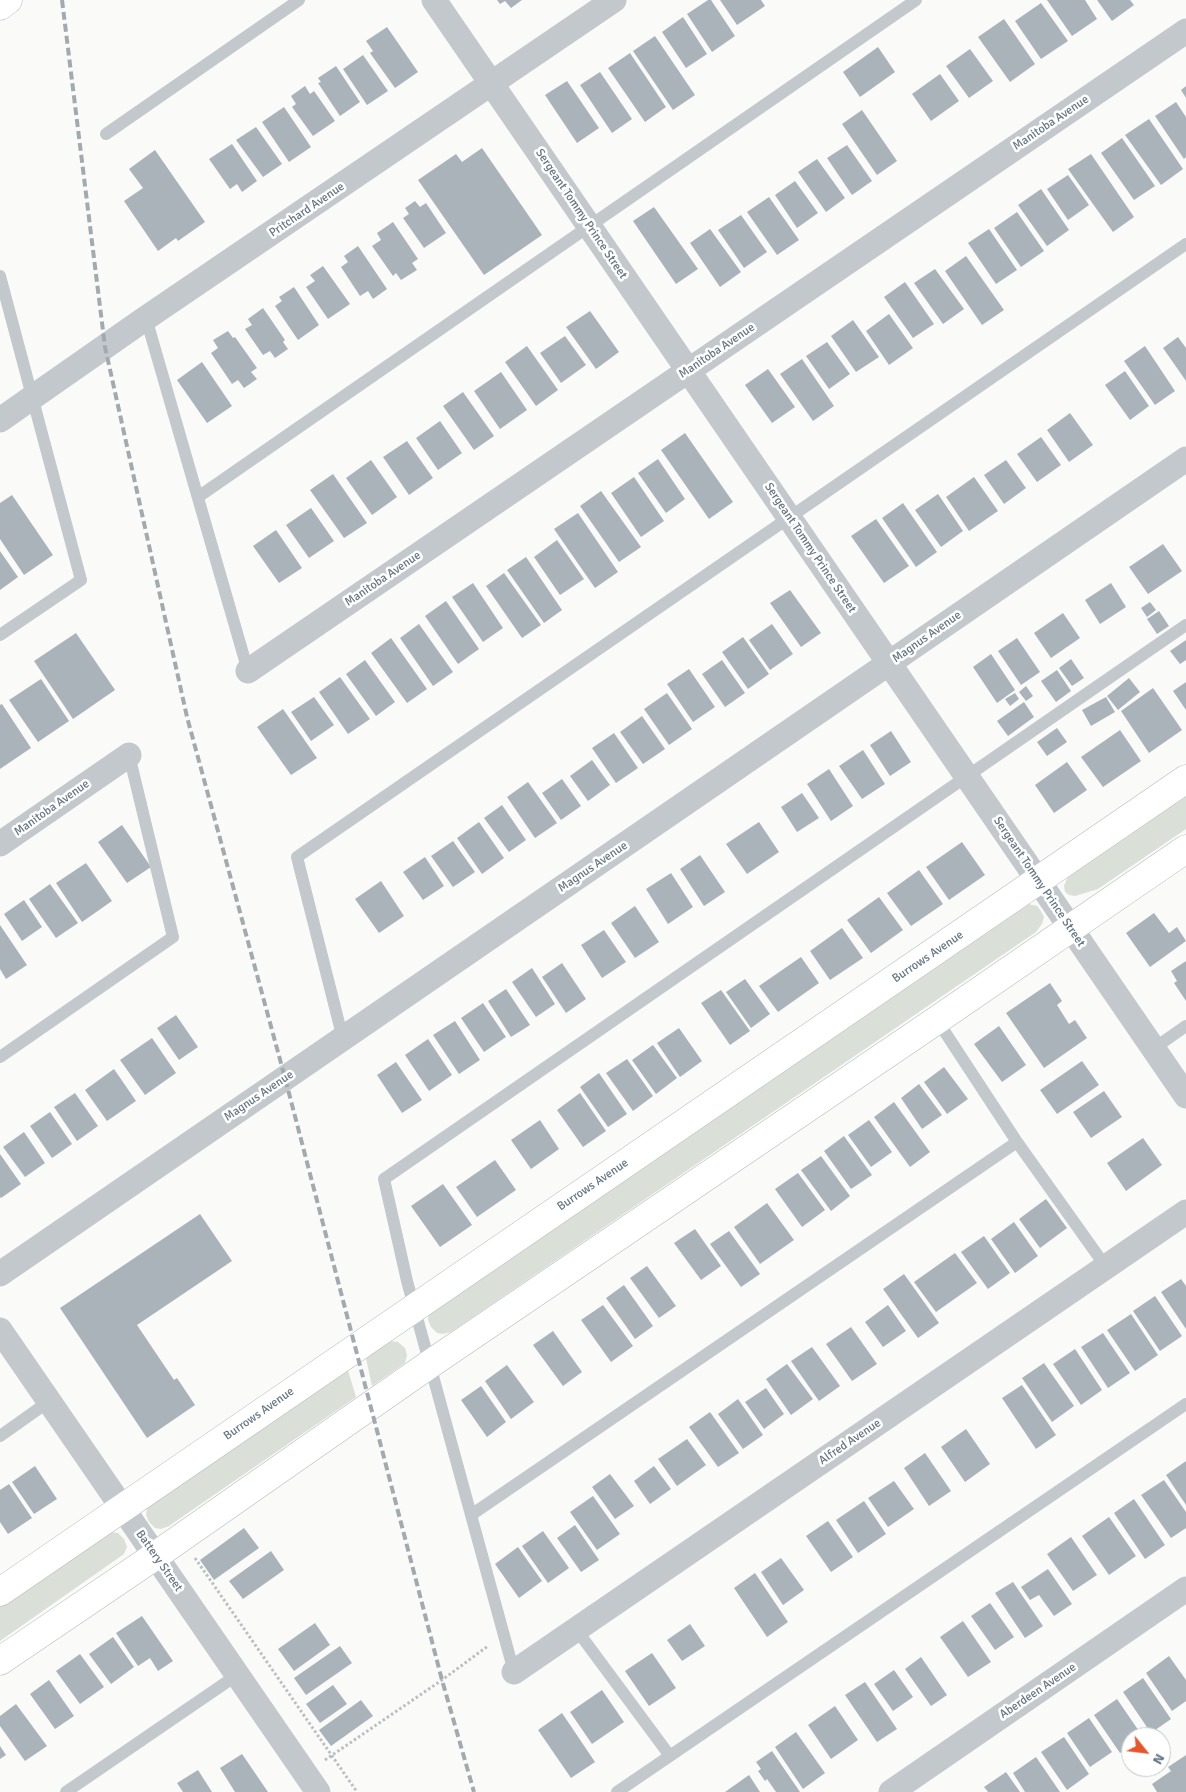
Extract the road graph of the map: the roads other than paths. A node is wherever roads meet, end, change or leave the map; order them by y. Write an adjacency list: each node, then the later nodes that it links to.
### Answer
1 (8, 0): 6 (street)
2 (299, 0): 9 (lane)
3 (434, 0): 8 (street, Sergeant Tommy Prince Street)
4 (614, 0): 8 (street, Pritchard Avenue)
5 (916, 0): 10 (lane)
6 (0, 6)
7 (1186, 31): 14 (street, Manitoba Avenue)
8 (492, 84): 10 (street, Sergeant Tommy Prince Street); 13 (street, Pritchard Avenue)
9 (106, 134)
10 (590, 226): 14 (street, Sergeant Tommy Prince Street); 18 (lane)
11 (1186, 244): 19 (lane)
12 (0, 276): 15 (lane)
13 (146, 318): 15 (street, Pritchard Avenue); 18 (lane)
14 (688, 370): 19 (street, Sergeant Tommy Prince Street); 23 (street, Manitoba Avenue)
15 (33, 397): 16 (street, Pritchard Avenue); 21 (lane)
16 (0, 420)
17 (1186, 459): 22 (street, Magnus Avenue)
18 (198, 497): 23 (lane)
19 (789, 518): 22 (street, Sergeant Tommy Prince Street); 33 (lane)
20 (1186, 625): 25 (lane)
21 (0, 635)
22 (889, 663): 25 (street, Sergeant Tommy Prince Street); 33 (street, Magnus Avenue)
23 (248, 671)
24 (129, 754): 27 (street, Manitoba Avenue); 35 (lane)
25 (966, 776): 29 (street, Sergeant Tommy Prince Street); 41 (lane)
26 (1186, 778): 29 (street, Burrows Avenue)
27 (0, 844)
28 (1186, 849): 30 (street)
29 (1038, 880): 30 (street, Sergeant Tommy Prince Street); 41 (street, Burrows Avenue)
30 (1071, 928): 31 (street); 34 (street, Sergeant Tommy Prince Street)
31 (937, 1020): 37 (lane); 43 (street)
32 (1186, 1026): 34 (lane)
33 (343, 1039): 40 (street, Magnus Avenue)
34 (1153, 1048): 36 (street, Sergeant Tommy Prince Street)
35 (0, 1057)
36 (1186, 1096)
37 (1018, 1142): 39 (lane); 48 (lane)
38 (1186, 1212): 39 (street, Alfred Avenue)
39 (1106, 1267): 52 (street, Alfred Avenue)
40 (0, 1274)
41 (414, 1307): 43 (lane); 47 (street, Burrows Avenue)
42 (0, 1330): 44 (street, Battery Street)
43 (430, 1364): 48 (lane); 49 (street)
44 (48, 1402): 46 (lane); 47 (street, Battery Street)
45 (1186, 1404): 56 (lane)
46 (0, 1436)
47 (122, 1509): 49 (street, Battery Street); 51 (street, Burrows Avenue)
48 (470, 1515): 54 (lane)
49 (155, 1556): 53 (street); 55 (street, Battery Street)
50 (1186, 1590): 60 (street, Aberdeen Avenue)
51 (0, 1592)
52 (576, 1629): 54 (street, Alfred Avenue); 56 (lane)
53 (0, 1661)
54 (514, 1672)
55 (237, 1674): 57 (street, Battery Street); 58 (lane)
56 (670, 1756): 59 (lane)
57 (312, 1782)
58 (66, 1792)
59 (616, 1792)
60 (891, 1792)

